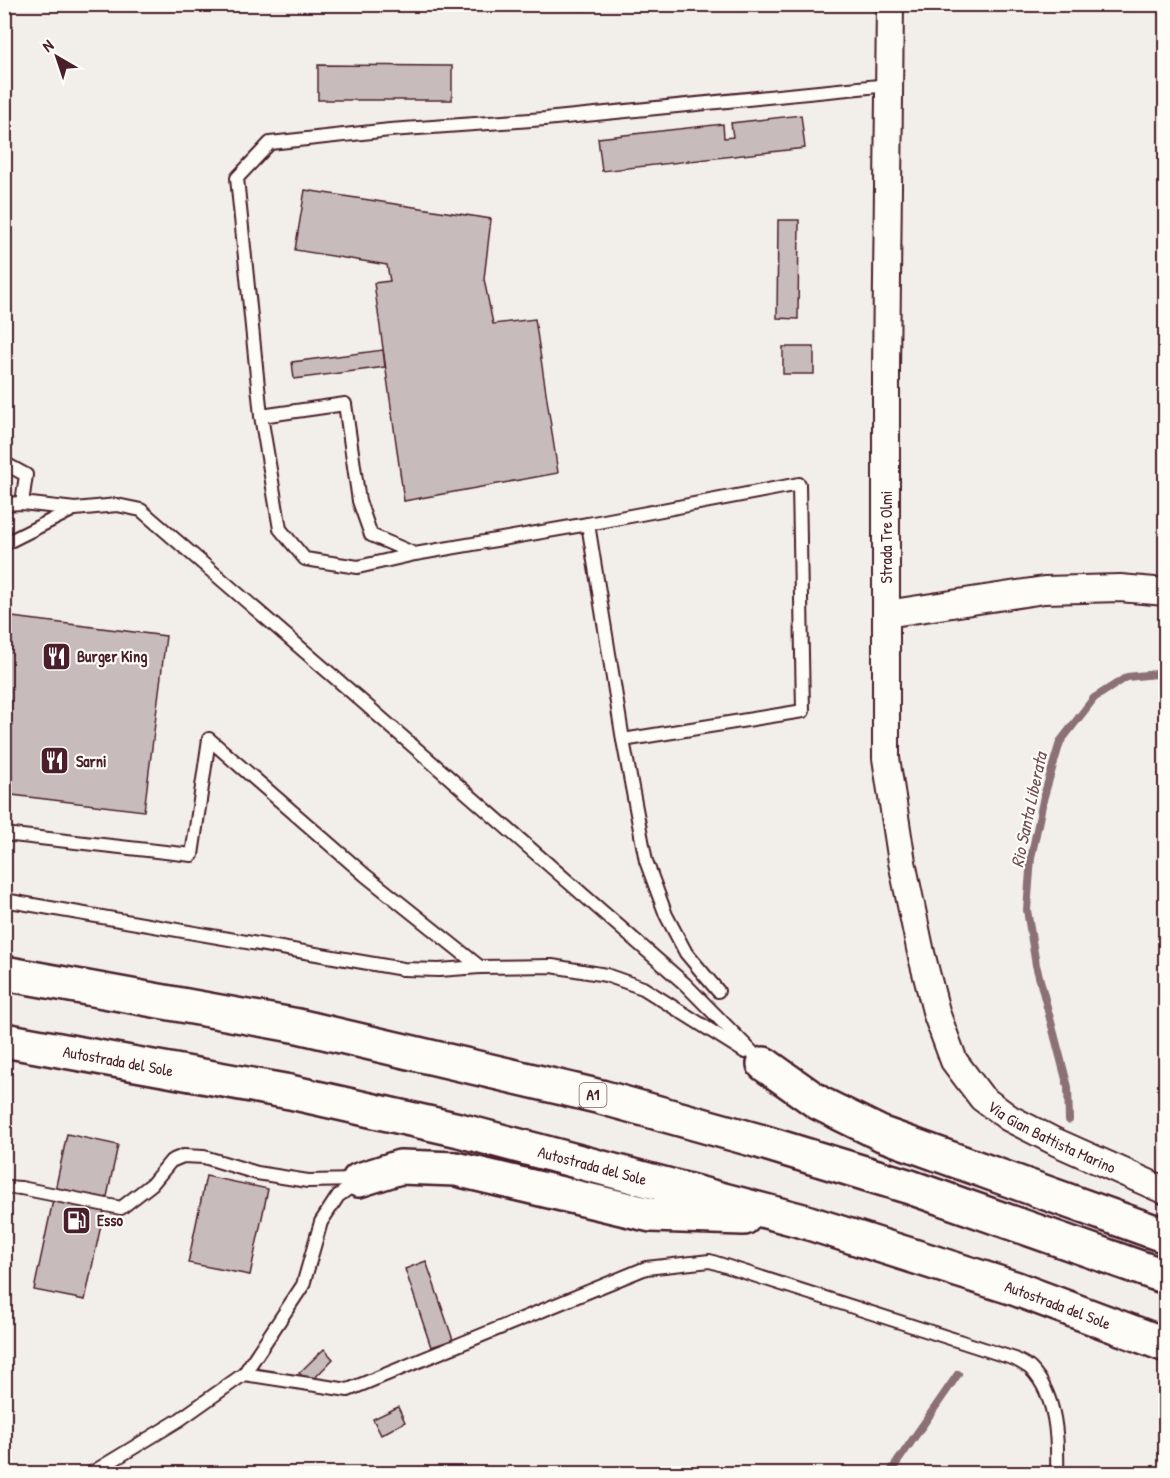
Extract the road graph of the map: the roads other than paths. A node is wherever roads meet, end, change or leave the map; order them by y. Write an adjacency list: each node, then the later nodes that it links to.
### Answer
1 (890, 4): 2 (street, Strada Tre Olmi)
2 (889, 85): 3 (lane); 12 (street, Strada Tre Olmi)
3 (261, 416): 10 (lane); 10 (lane)
4 (4, 463): 5 (lane)
5 (22, 503): 6 (lane); 7 (lane)
6 (4, 504)
7 (75, 509): 9 (lane); 21 (lane)
8 (588, 524): 10 (lane); 13 (lane); 13 (lane)
9 (4, 544)
10 (415, 554)
11 (1166, 592): 12 (street)
12 (886, 614): 20 (street, Strada Tre Olmi)
13 (623, 740): 18 (lane)
14 (4, 834): 16 (lane)
15 (4, 900): 16 (lane)
16 (480, 967): 21 (lane)
17 (4, 973): 27 (highway, A1)
18 (718, 991)
19 (4, 1040): 25 (highway, Autostrada del Sole)
20 (954, 1061): 24 (street, Via Gian Battista Marino)
21 (764, 1064): 26 (highway)
22 (359, 1180): 23 (lane); 25 (highway); 29 (lane)
23 (4, 1186)
24 (1166, 1191)
25 (803, 1221): 28 (highway, Autostrada del Sole)
26 (1166, 1236)
27 (1166, 1277)
28 (1166, 1345)
29 (244, 1374): 30 (lane); 31 (lane)
30 (90, 1473)
31 (1057, 1473)

